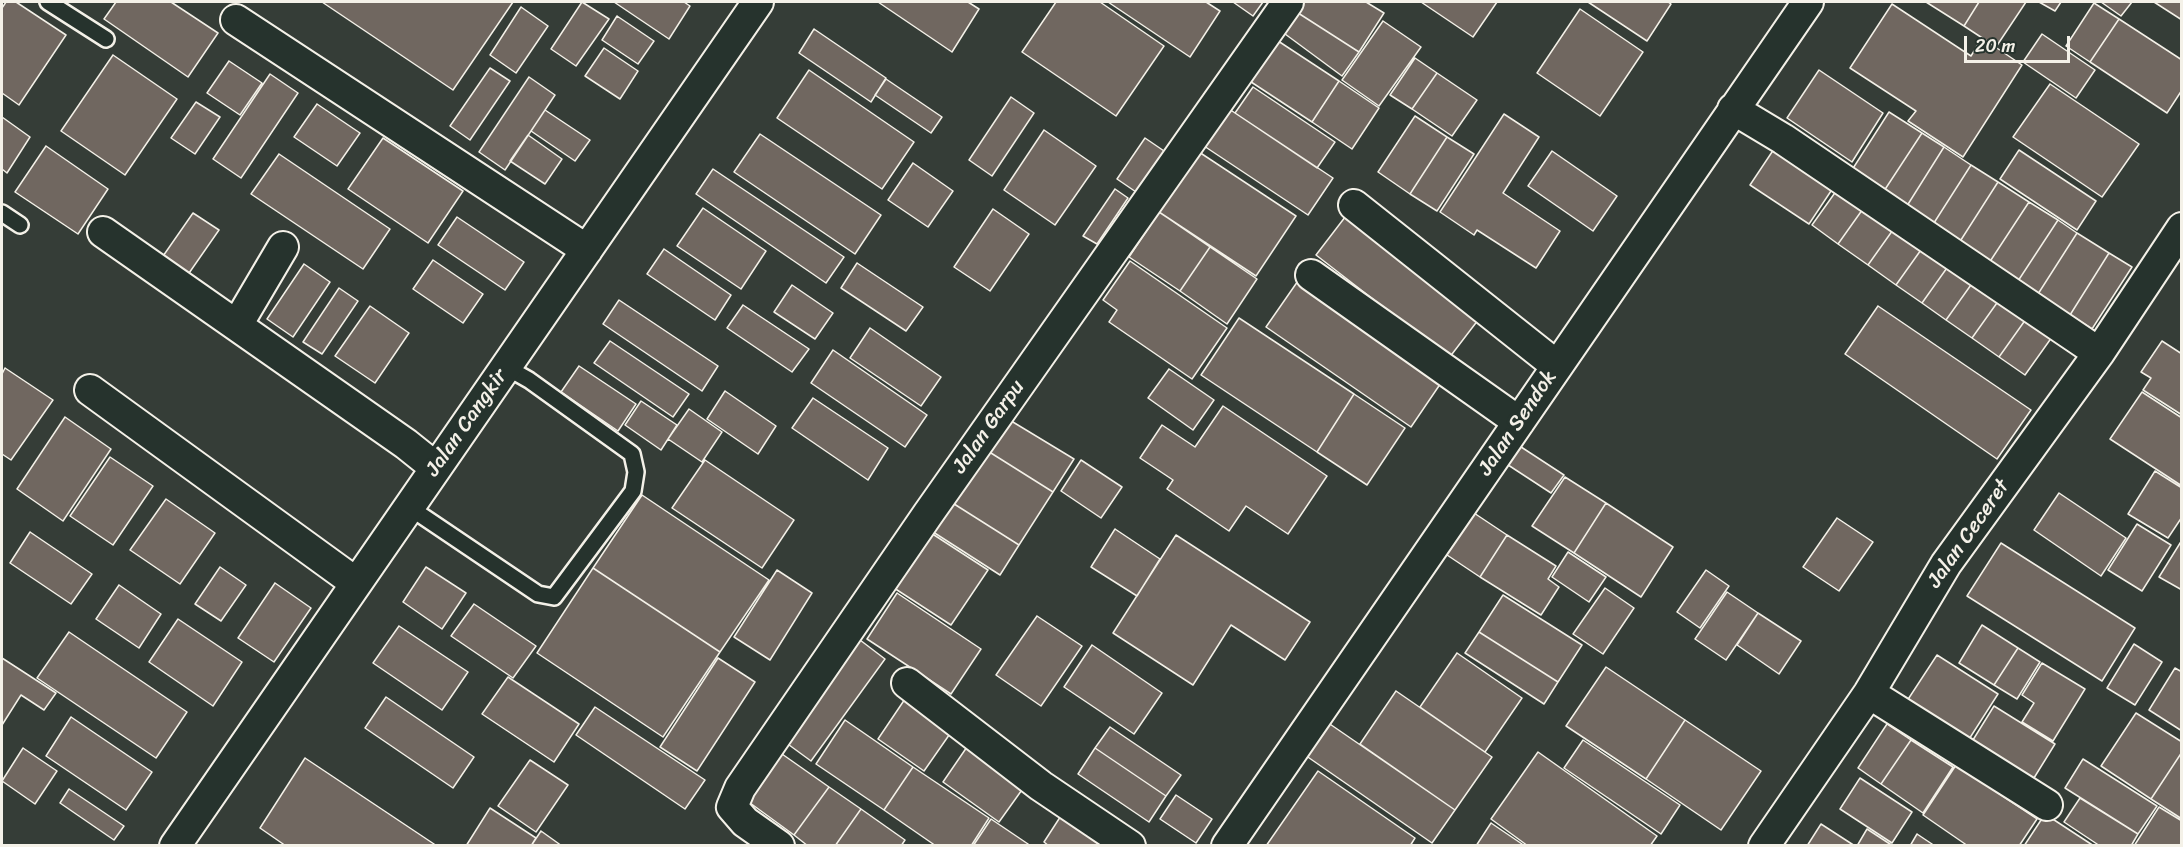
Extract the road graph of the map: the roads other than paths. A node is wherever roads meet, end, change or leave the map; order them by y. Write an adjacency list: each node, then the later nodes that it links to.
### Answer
1 (48, 2): 6 (lane)
2 (758, 2): 14 (street, Jalan Cangkir)
3 (1288, 2): 29 (street, Jalan Garpu)
4 (1804, 3): 7 (street, Jalan Sendok)
5 (236, 20): 14 (street)
6 (106, 39)
7 (1733, 109): 17 (street); 18 (street, Jalan Sendok)
8 (1354, 205): 18 (street)
9 (2, 213): 10 (lane)
10 (20, 225)
11 (2181, 228): 17 (street, Jalan Ceceret)
12 (103, 232): 16 (street)
13 (283, 247): 16 (street)
14 (587, 250): 19 (street, Jalan Cangkir)
15 (1311, 275): 21 (street)
16 (237, 325): 22 (street)
17 (2099, 353): 26 (street, Jalan Ceceret)
18 (1557, 366): 21 (street, Jalan Sendok)
19 (506, 367): 22 (street, Jalan Cangkir); 23 (lane)
20 (90, 390): 24 (street)
21 (1519, 422): 31 (street, Jalan Sendok)
22 (436, 468): 23 (street, Jalan Cangkir)
23 (409, 507): 24 (street, Jalan Cangkir)
24 (356, 583): 28 (street, Jalan Cangkir)
25 (907, 683): 30 (street)
26 (1869, 693): 27 (street); 32 (street, Jalan Ceceret)
27 (2047, 805)
28 (175, 846)
29 (779, 846)
30 (1130, 846)
31 (1227, 846)
32 (1764, 846)

